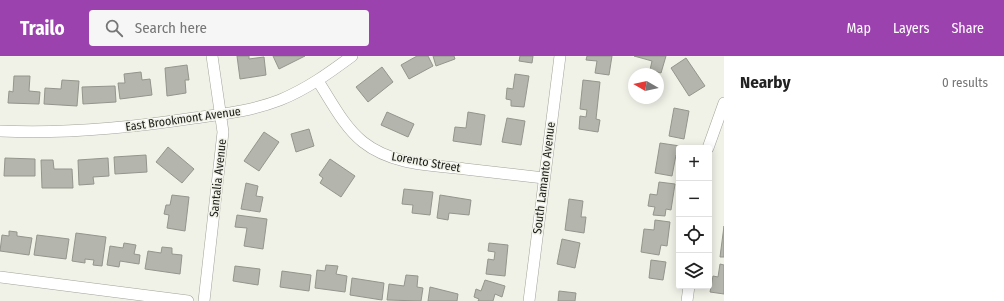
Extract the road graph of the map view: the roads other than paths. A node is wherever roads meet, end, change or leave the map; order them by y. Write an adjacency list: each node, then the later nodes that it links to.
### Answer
1 (212, 56): 6 (street, Santalia Avenue)
2 (352, 56): 4 (street, East Brookmont Avenue)
3 (560, 56): 9 (street, South Lamanto Avenue)
4 (318, 81): 6 (street, East Brookmont Avenue); 9 (street, Lorento Street)
5 (724, 103): 8 (street)
6 (221, 114): 7 (street, East Brookmont Avenue); 13 (street, Santalia Avenue)
7 (0, 131)
8 (709, 145)
9 (544, 178): 14 (street, South Lamanto Avenue)
10 (0, 277): 12 (street)
11 (689, 289): 15 (street)
12 (188, 301)
13 (204, 301)
14 (529, 301)
15 (687, 301)

